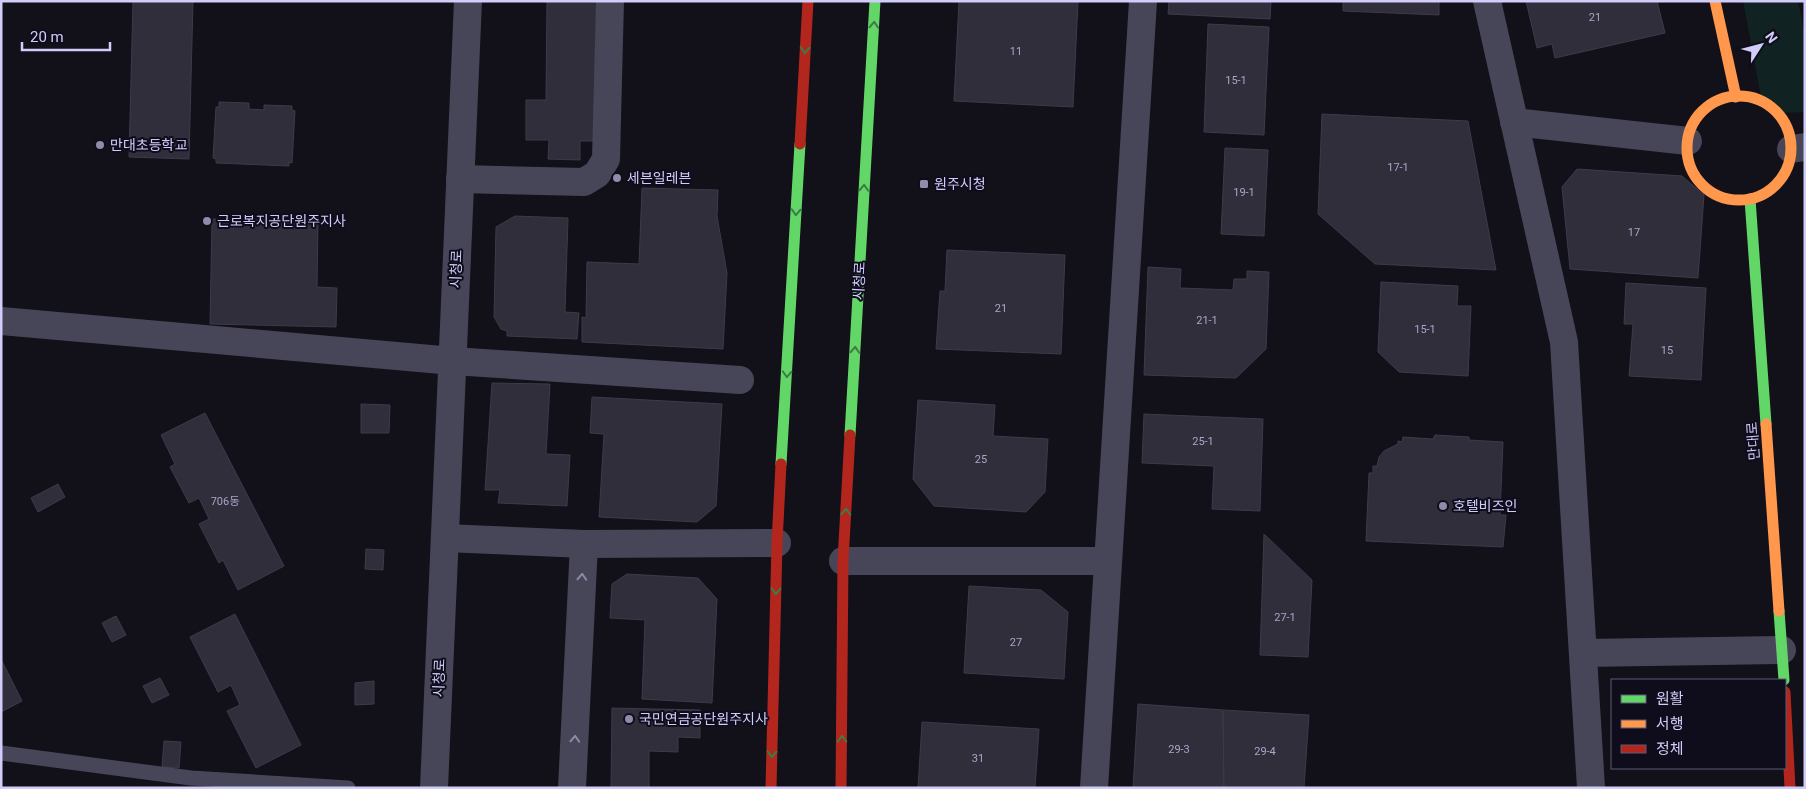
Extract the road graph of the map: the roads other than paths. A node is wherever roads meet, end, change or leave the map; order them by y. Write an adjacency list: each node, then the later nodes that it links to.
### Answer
1 (468, 1): 12 (street, 시청로)
2 (610, 1): 12 (street)
3 (808, 1): 18 (street, one-way to 18)
4 (875, 1): 21 (street, 시청로, one-way to 4)
5 (1142, 1): 20 (street)
6 (1487, 1): 9 (street)
7 (1715, 1): 8 (street)
8 (1736, 97): 10 (street); 11 (street)
9 (1514, 122): 10 (street); 23 (street)
10 (1688, 141): 13 (street)
11 (1798, 148): 13 (street)
12 (460, 179): 15 (street, 시청로)
13 (1750, 199): 22 (street, 만대로)
14 (1, 321): 15 (street)
15 (453, 361): 16 (street); 17 (street, 시청로)
16 (740, 380)
17 (445, 538): 19 (street); 28 (street, 시청로)
18 (777, 543): 19 (street); 30 (street, one-way to 30)
19 (584, 544): 29 (street, one-way to 19)
20 (1108, 560): 21 (street); 32 (street)
21 (843, 561): 31 (street, 시청로, one-way to 21)
22 (1782, 650): 23 (street); 24 (street, 만대로)
23 (1583, 653): 33 (street)
24 (1784, 679)
25 (1786, 711): 34 (street)
26 (1, 752): 27 (lane)
27 (348, 788)
28 (434, 788)
29 (572, 788)
30 (771, 788)
31 (841, 788)
32 (1094, 788)
33 (1591, 788)
34 (1790, 788)

